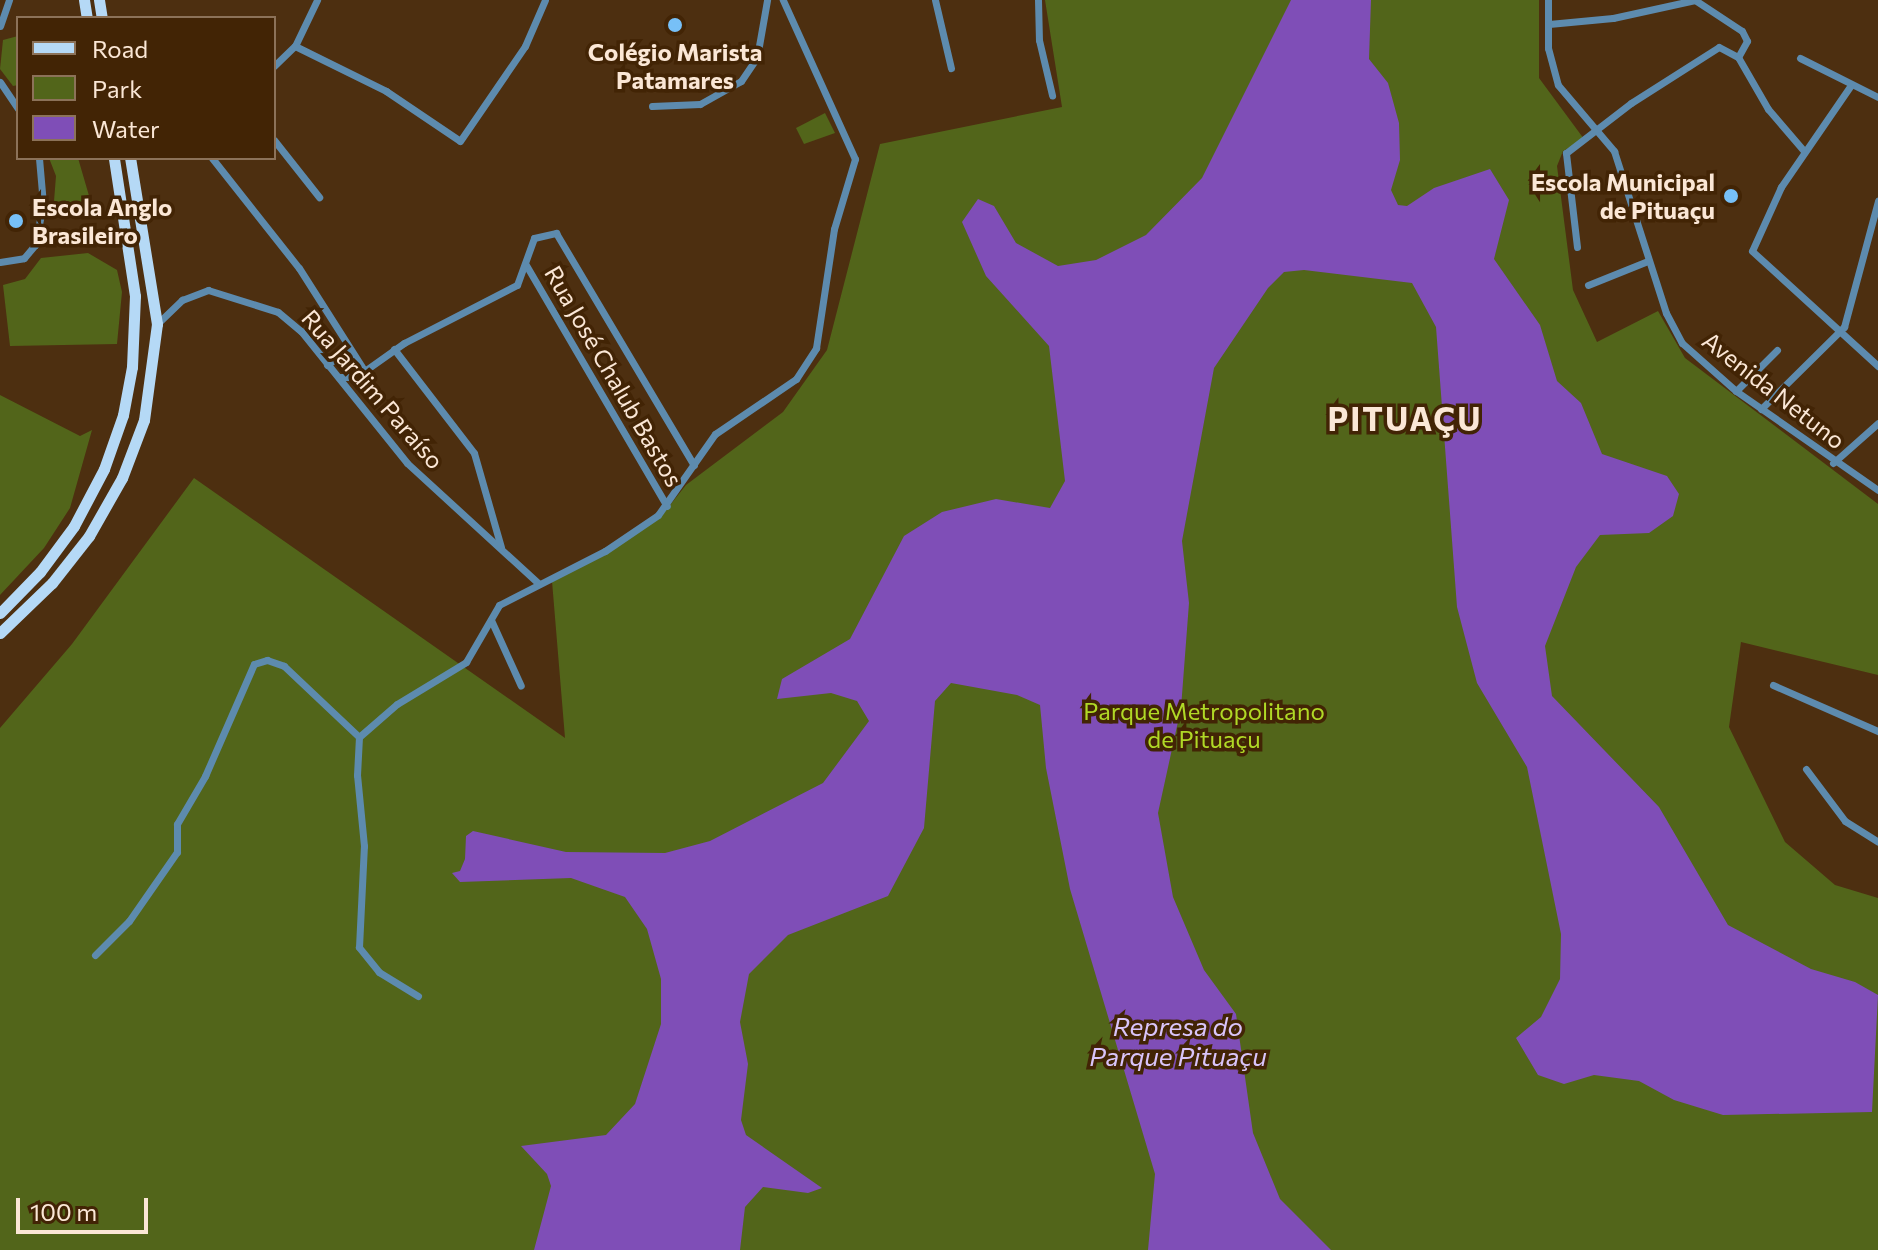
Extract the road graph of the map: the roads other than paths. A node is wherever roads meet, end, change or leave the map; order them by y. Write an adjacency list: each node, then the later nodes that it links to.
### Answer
1 (9, 0): 12 (street)
2 (317, 0): 13 (street)
3 (545, 0): 13 (street)
4 (767, 0): 23 (street)
5 (783, 0): 51 (street)
6 (935, 0): 17 (street)
7 (1038, 0): 20 (street)
8 (1548, 0): 11 (street, Avenida Netuno)
9 (1695, 0): 10 (street); 14 (street)
10 (1684, 1): 11 (street)
11 (1549, 24): 24 (street, Avenida Netuno)
12 (0, 26)
13 (295, 46): 16 (street)
14 (1738, 57): 24 (street); 26 (street)
15 (1800, 58): 19 (street)
16 (276, 64)
17 (951, 68)
18 (0, 82): 22 (street)
19 (1851, 85): 21 (street); 26 (street)
20 (1052, 95)
21 (1878, 97)
22 (16, 106)
23 (652, 106)
24 (1598, 129): 33 (street); 34 (street, Avenida Netuno)
25 (276, 143): 31 (street)
26 (1804, 151): 39 (street)
27 (39, 160): 35 (street)
28 (114, 160): 56 (main road)
29 (130, 160): 38 (main road)
30 (214, 160): 41 (street)
31 (319, 197)
32 (1878, 201): 39 (street)
33 (1577, 247)
34 (1648, 261): 37 (street); 47 (street, Avenida Netuno)
35 (0, 262)
36 (526, 265): 40 (street); 51 (street); 53 (street, Rua José Chalub Bastos)
37 (1588, 285)
38 (157, 324): 43 (street, Rua Jardim Paraíso); 58 (main road)
39 (1840, 331): 44 (street); 48 (street)
40 (394, 349): 45 (street); 54 (street)
41 (347, 350): 43 (street); 45 (street)
42 (1777, 350): 47 (street)
43 (327, 365): 46 (street, Rua Jardim Paraíso)
44 (1878, 366)
45 (364, 370): 46 (street)
46 (339, 377): 54 (street, Rua Jardim Paraíso)
47 (1736, 391): 48 (street, Avenida Netuno)
48 (1761, 409): 50 (street, Avenida Netuno)
49 (1878, 423): 50 (street)
50 (1833, 463): 52 (street, Avenida Netuno)
51 (694, 465): 53 (street)
52 (1878, 490)
53 (667, 506): 55 (street)
54 (502, 549): 55 (street, Rua Jardim Paraíso)
55 (539, 584): 57 (street)
56 (0, 613)
57 (491, 620): 60 (street); 62 (street)
58 (0, 633)
59 (1773, 685): 61 (street)
60 (521, 686)
61 (1878, 731)
62 (359, 737): 65 (street); 66 (street)
63 (1806, 769): 64 (street)
64 (1878, 842)
65 (95, 955)
66 (418, 996)

